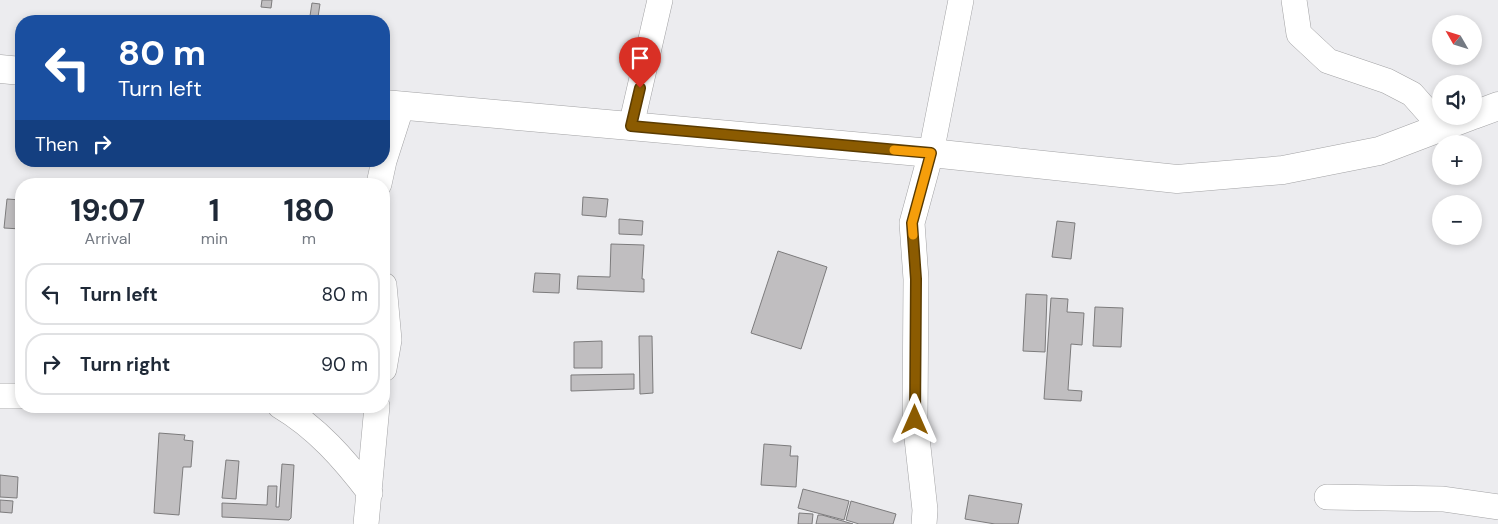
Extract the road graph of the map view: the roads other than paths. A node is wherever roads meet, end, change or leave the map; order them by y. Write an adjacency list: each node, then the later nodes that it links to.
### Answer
1 (660, 0): 11 (street)
2 (961, 0): 13 (street)
3 (1294, 0): 12 (street)
4 (0, 69): 5 (main road)
5 (15, 70)
6 (393, 104): 9 (street); 11 (main road)
7 (1498, 106): 8 (main road)
8 (1482, 112)
9 (390, 123)
10 (1450, 125): 12 (main road)
11 (631, 126): 13 (main road)
12 (1442, 128): 13 (main road)
13 (931, 153): 22 (street)
14 (0, 396): 15 (street)
15 (15, 396)
16 (292, 413): 18 (street)
17 (376, 413): 18 (street)
18 (370, 493): 21 (street)
19 (1327, 497): 20 (street)
20 (1498, 507)
21 (366, 524)
22 (924, 524)

